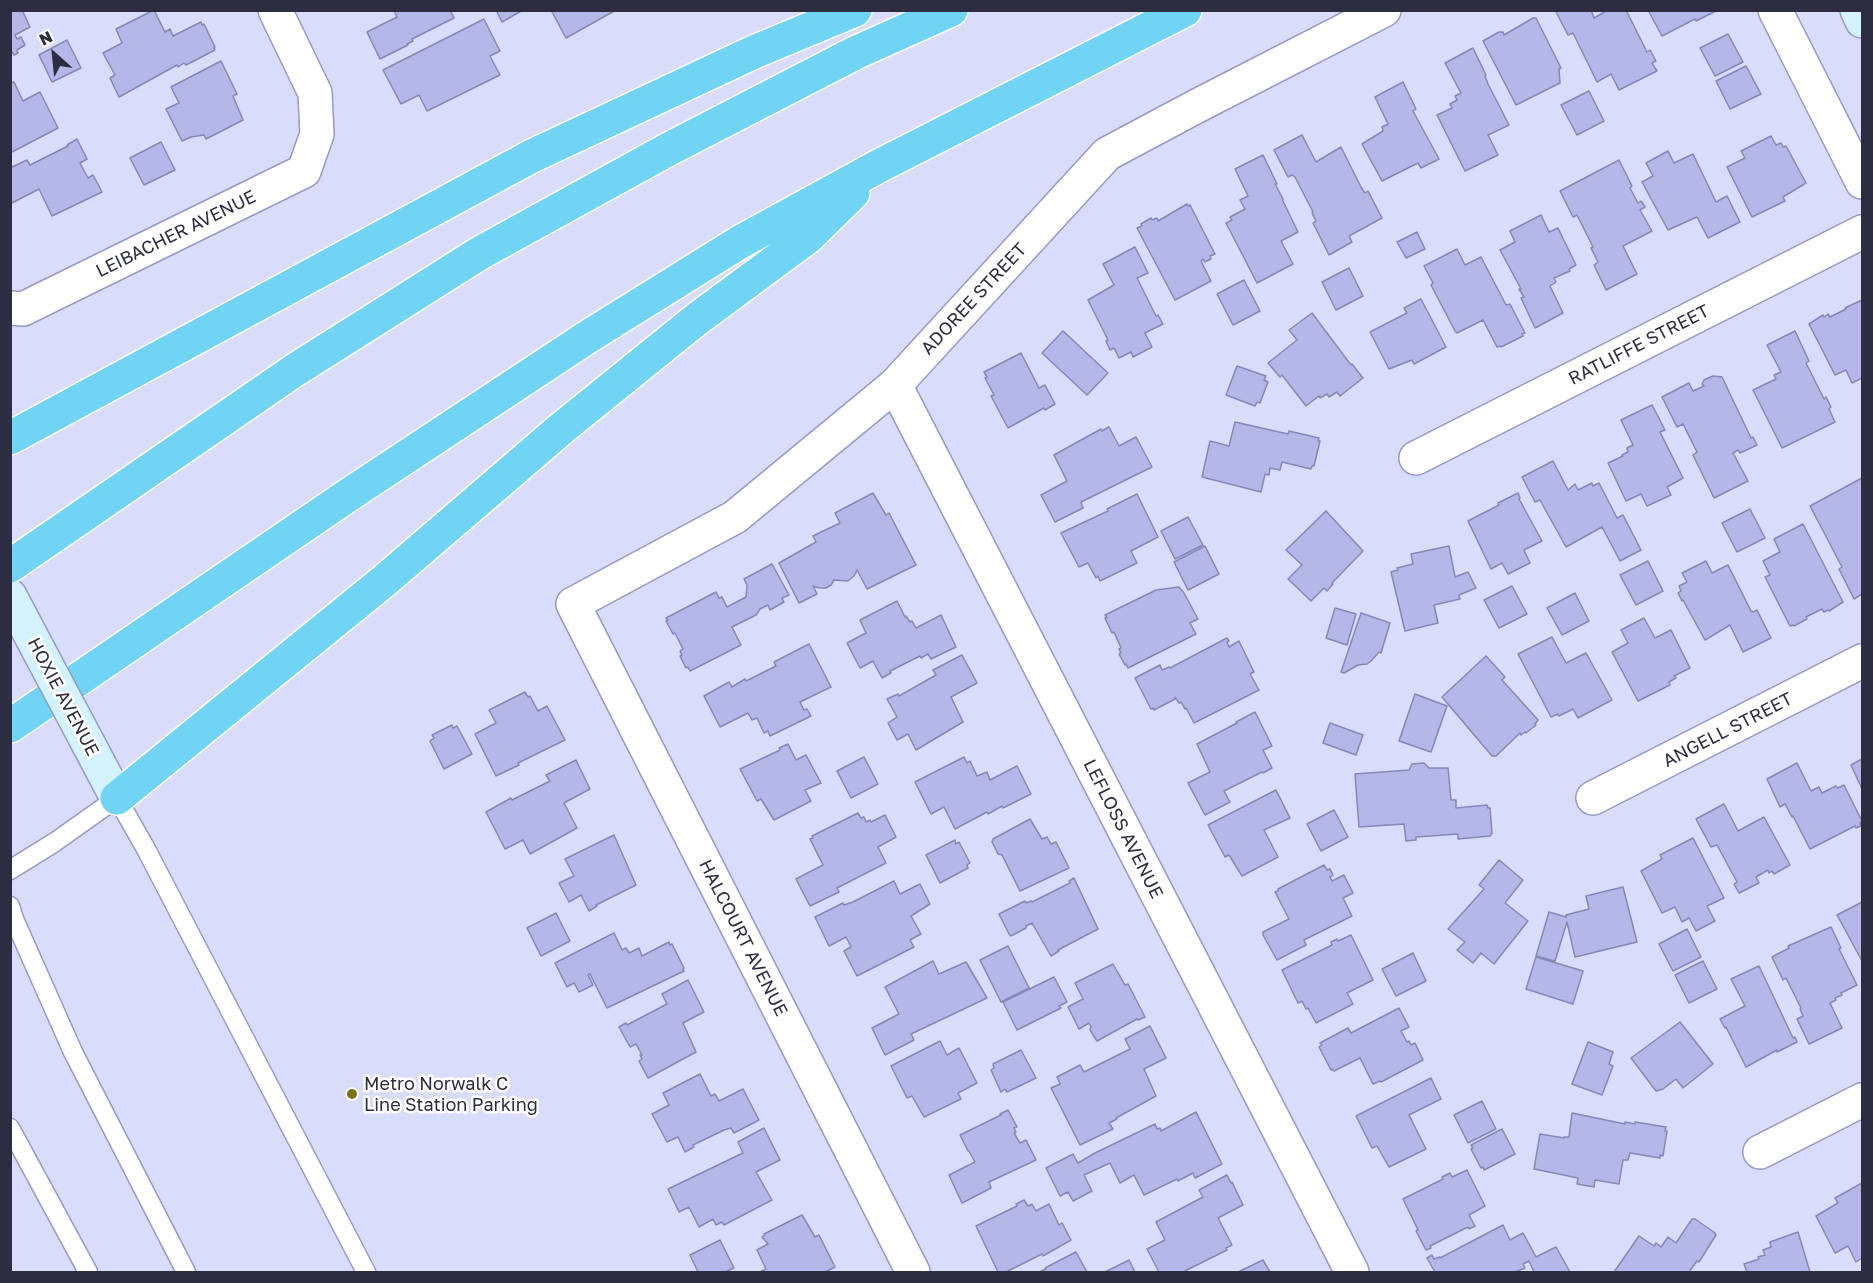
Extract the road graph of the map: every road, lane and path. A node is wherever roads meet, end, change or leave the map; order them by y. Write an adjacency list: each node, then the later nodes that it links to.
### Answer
1 (275, 10): 12 (street, LEIBACHER AVENUE)
2 (855, 10): 14 (highway)
3 (951, 10): 16 (highway)
4 (1185, 10): 9 (highway)
5 (1384, 10): 13 (street, ADOREE STREET)
6 (1775, 10): 10 (street)
7 (1857, 10): 8 (main road)
8 (1863, 21)
9 (879, 166): 20 (highway); 21 (highway)
10 (1863, 182)
11 (1863, 232): 15 (street, RATLIFFE STREET)
12 (10, 308)
13 (895, 385): 18 (street, ADOREE STREET); 32 (street, LEFLOSS AVENUE)
14 (10, 438)
15 (1416, 458)
16 (10, 566)
17 (10, 596): 21 (main road, HOXIE AVENUE, bridge)
18 (573, 604): 31 (street, HALCOURT AVENUE)
19 (1863, 661): 22 (street, ANGELL STREET)
20 (10, 726)
21 (117, 798): 23 (lane); 30 (lane)
22 (1593, 798)
23 (10, 870)
24 (10, 906): 29 (lane)
25 (1863, 1100): 27 (street)
26 (10, 1128): 28 (lane)
27 (1761, 1152)
28 (88, 1272)
29 (186, 1272)
30 (366, 1272)
31 (913, 1272)
32 (1352, 1272)

